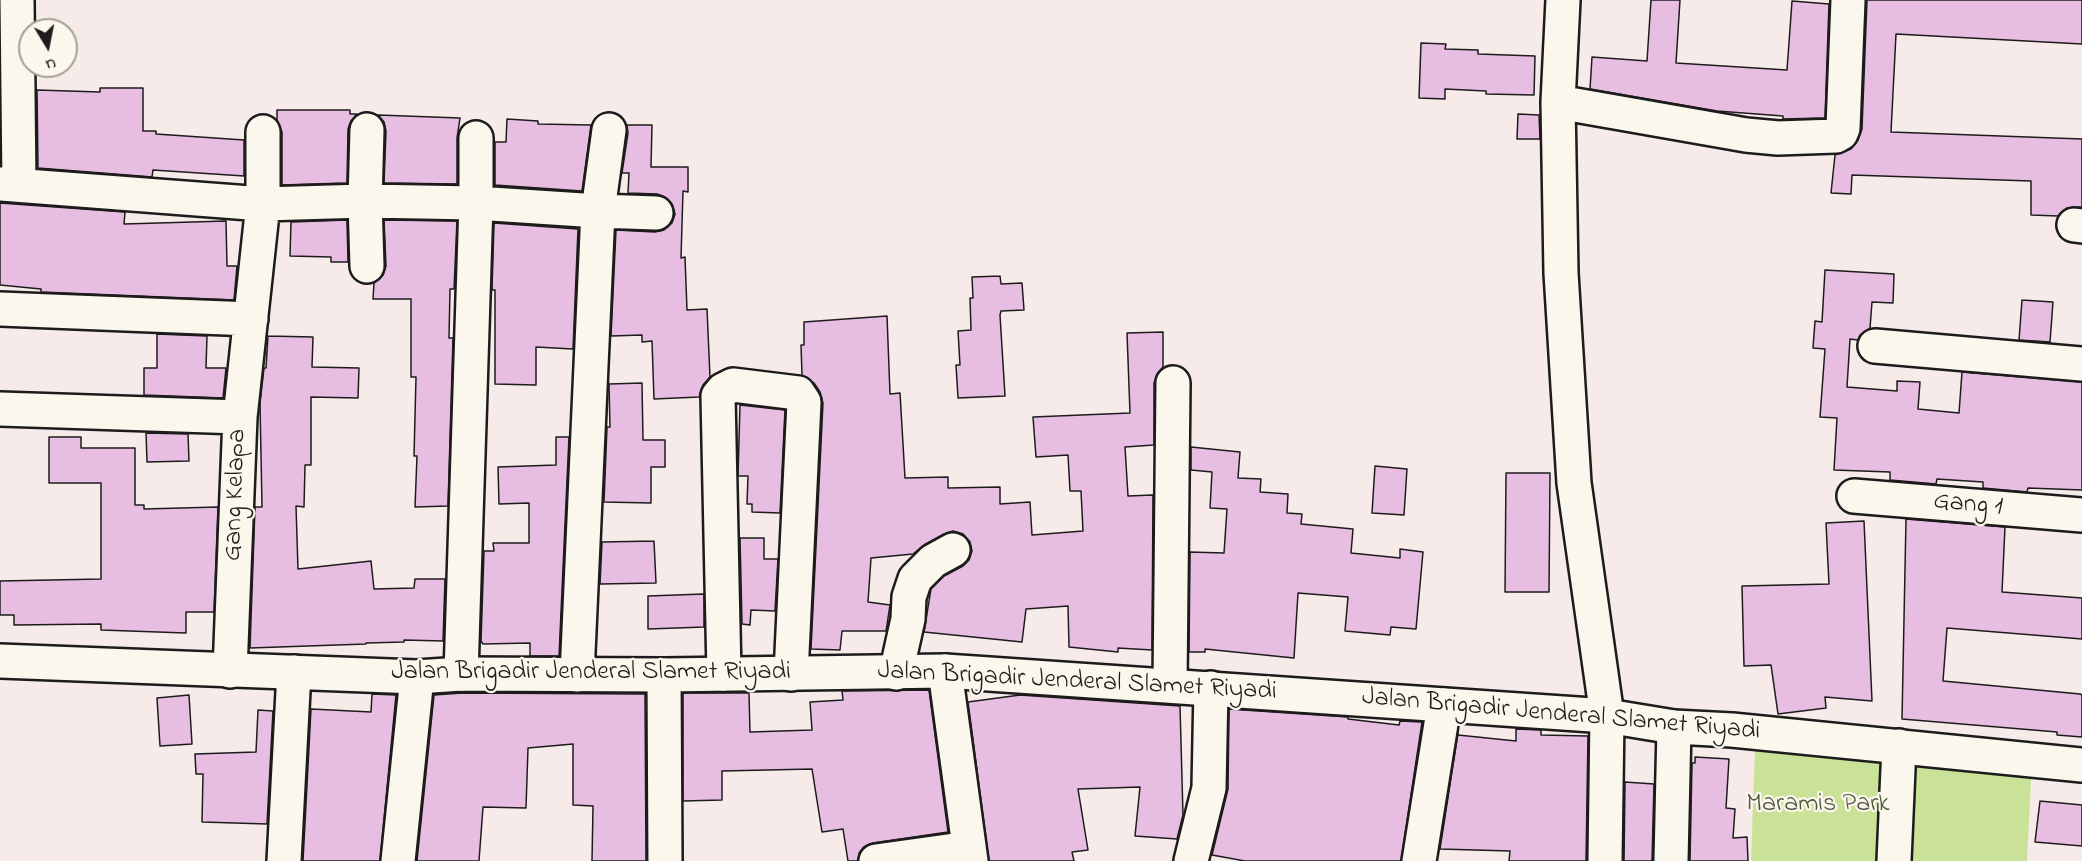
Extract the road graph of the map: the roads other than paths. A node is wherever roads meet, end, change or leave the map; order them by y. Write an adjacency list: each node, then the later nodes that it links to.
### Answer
1 (17, 0): 4 (street)
2 (1563, 0): 5 (street)
3 (1848, 0): 5 (street)
4 (9, 60): 10 (street)
5 (1558, 102): 41 (street)
6 (367, 130): 11 (street)
7 (609, 130): 14 (street)
8 (263, 132): 13 (street, Gang Kelapa)
9 (476, 138): 12 (street)
10 (10, 185): 13 (street)
11 (365, 201): 12 (street); 13 (street); 16 (street)
12 (476, 203): 14 (street); 32 (street)
13 (263, 204): 18 (street, Gang Kelapa)
14 (598, 211): 15 (street); 35 (street)
15 (656, 213)
16 (367, 266)
17 (0, 309): 18 (street)
18 (252, 319): 23 (street, Gang Kelapa)
19 (1875, 346): 20 (street)
20 (2082, 364)
21 (1173, 383): 38 (street)
22 (0, 409): 23 (street)
23 (240, 417): 28 (street, Gang Kelapa)
24 (1854, 496): 25 (street, Gang 1)
25 (2082, 515)
26 (953, 550): 31 (street)
27 (0, 661): 28 (street, Jalan Brigadir Jenderal Slamet Riyadi)
28 (230, 671): 30 (street, Jalan Brigadir Jenderal Slamet Riyadi)
29 (945, 671): 31 (street, Jalan Brigadir Jenderal Slamet Riyadi); 38 (street, Jalan Brigadir Jenderal Slamet Riyadi); 45 (street)
30 (294, 672): 37 (street, Jalan Brigadir Jenderal Slamet Riyadi); 46 (street)
31 (896, 672): 34 (street, Jalan Brigadir Jenderal Slamet Riyadi)
32 (461, 674): 35 (street, Jalan Brigadir Jenderal Slamet Riyadi); 37 (street, Jalan Brigadir Jenderal Slamet Riyadi)
33 (724, 674): 34 (street, Jalan Brigadir Jenderal Slamet Riyadi); 34 (street); 36 (street, Jalan Brigadir Jenderal Slamet Riyadi)
34 (790, 674)
35 (577, 675): 36 (street, Jalan Brigadir Jenderal Slamet Riyadi)
36 (664, 675): 48 (street)
37 (417, 677): 47 (street)
38 (1170, 685): 39 (street, Jalan Brigadir Jenderal Slamet Riyadi)
39 (1211, 688): 40 (street, Jalan Brigadir Jenderal Slamet Riyadi); 50 (street)
40 (1444, 705): 41 (street, Jalan Brigadir Jenderal Slamet Riyadi); 51 (street)
41 (1607, 716): 42 (street, Jalan Brigadir Jenderal Slamet Riyadi); 52 (street)
42 (1674, 727): 43 (street, Jalan Brigadir Jenderal Slamet Riyadi); 53 (street)
43 (1899, 746): 44 (street, Jalan Brigadir Jenderal Slamet Riyadi); 54 (street)
44 (2082, 765)
45 (970, 854): 49 (street)
46 (284, 861)
47 (398, 861)
48 (665, 861)
49 (876, 861)
50 (1191, 861)
51 (1419, 861)
52 (1605, 861)
53 (1671, 861)
54 (1894, 861)

